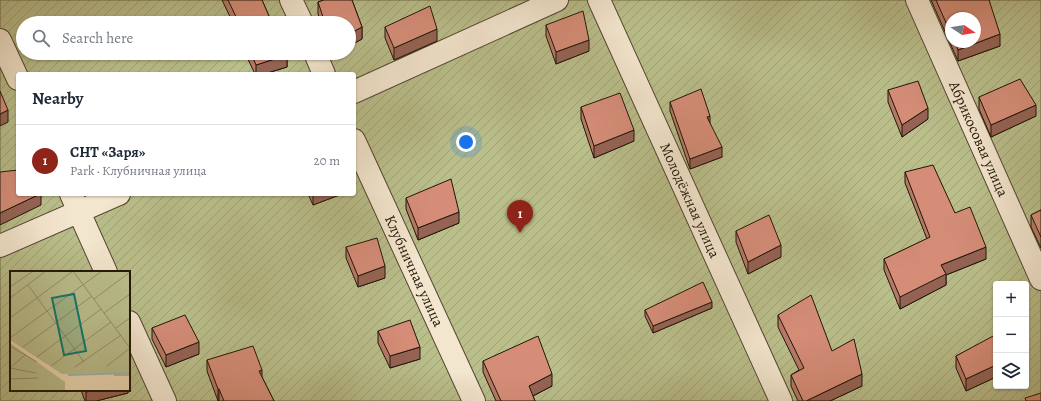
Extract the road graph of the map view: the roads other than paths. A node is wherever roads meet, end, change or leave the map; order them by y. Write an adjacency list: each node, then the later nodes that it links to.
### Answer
1 (291, 0): 5 (street)
2 (557, 0): 10 (street)
3 (598, 0): 20 (street, Молодёжная улица)
4 (917, 0): 16 (street, Абрикосовая улица)
5 (299, 16)
6 (0, 40): 9 (street)
7 (318, 60): 8 (street)
8 (323, 72)
9 (16, 75)
10 (356, 91)
11 (356, 144): 19 (street, Клубничная улица)
12 (108, 196): 13 (street)
13 (75, 202): 14 (street); 15 (street)
14 (0, 246)
15 (106, 271)
16 (1041, 279)
17 (130, 324): 18 (street)
18 (164, 401)
19 (474, 401)
20 (781, 401)

